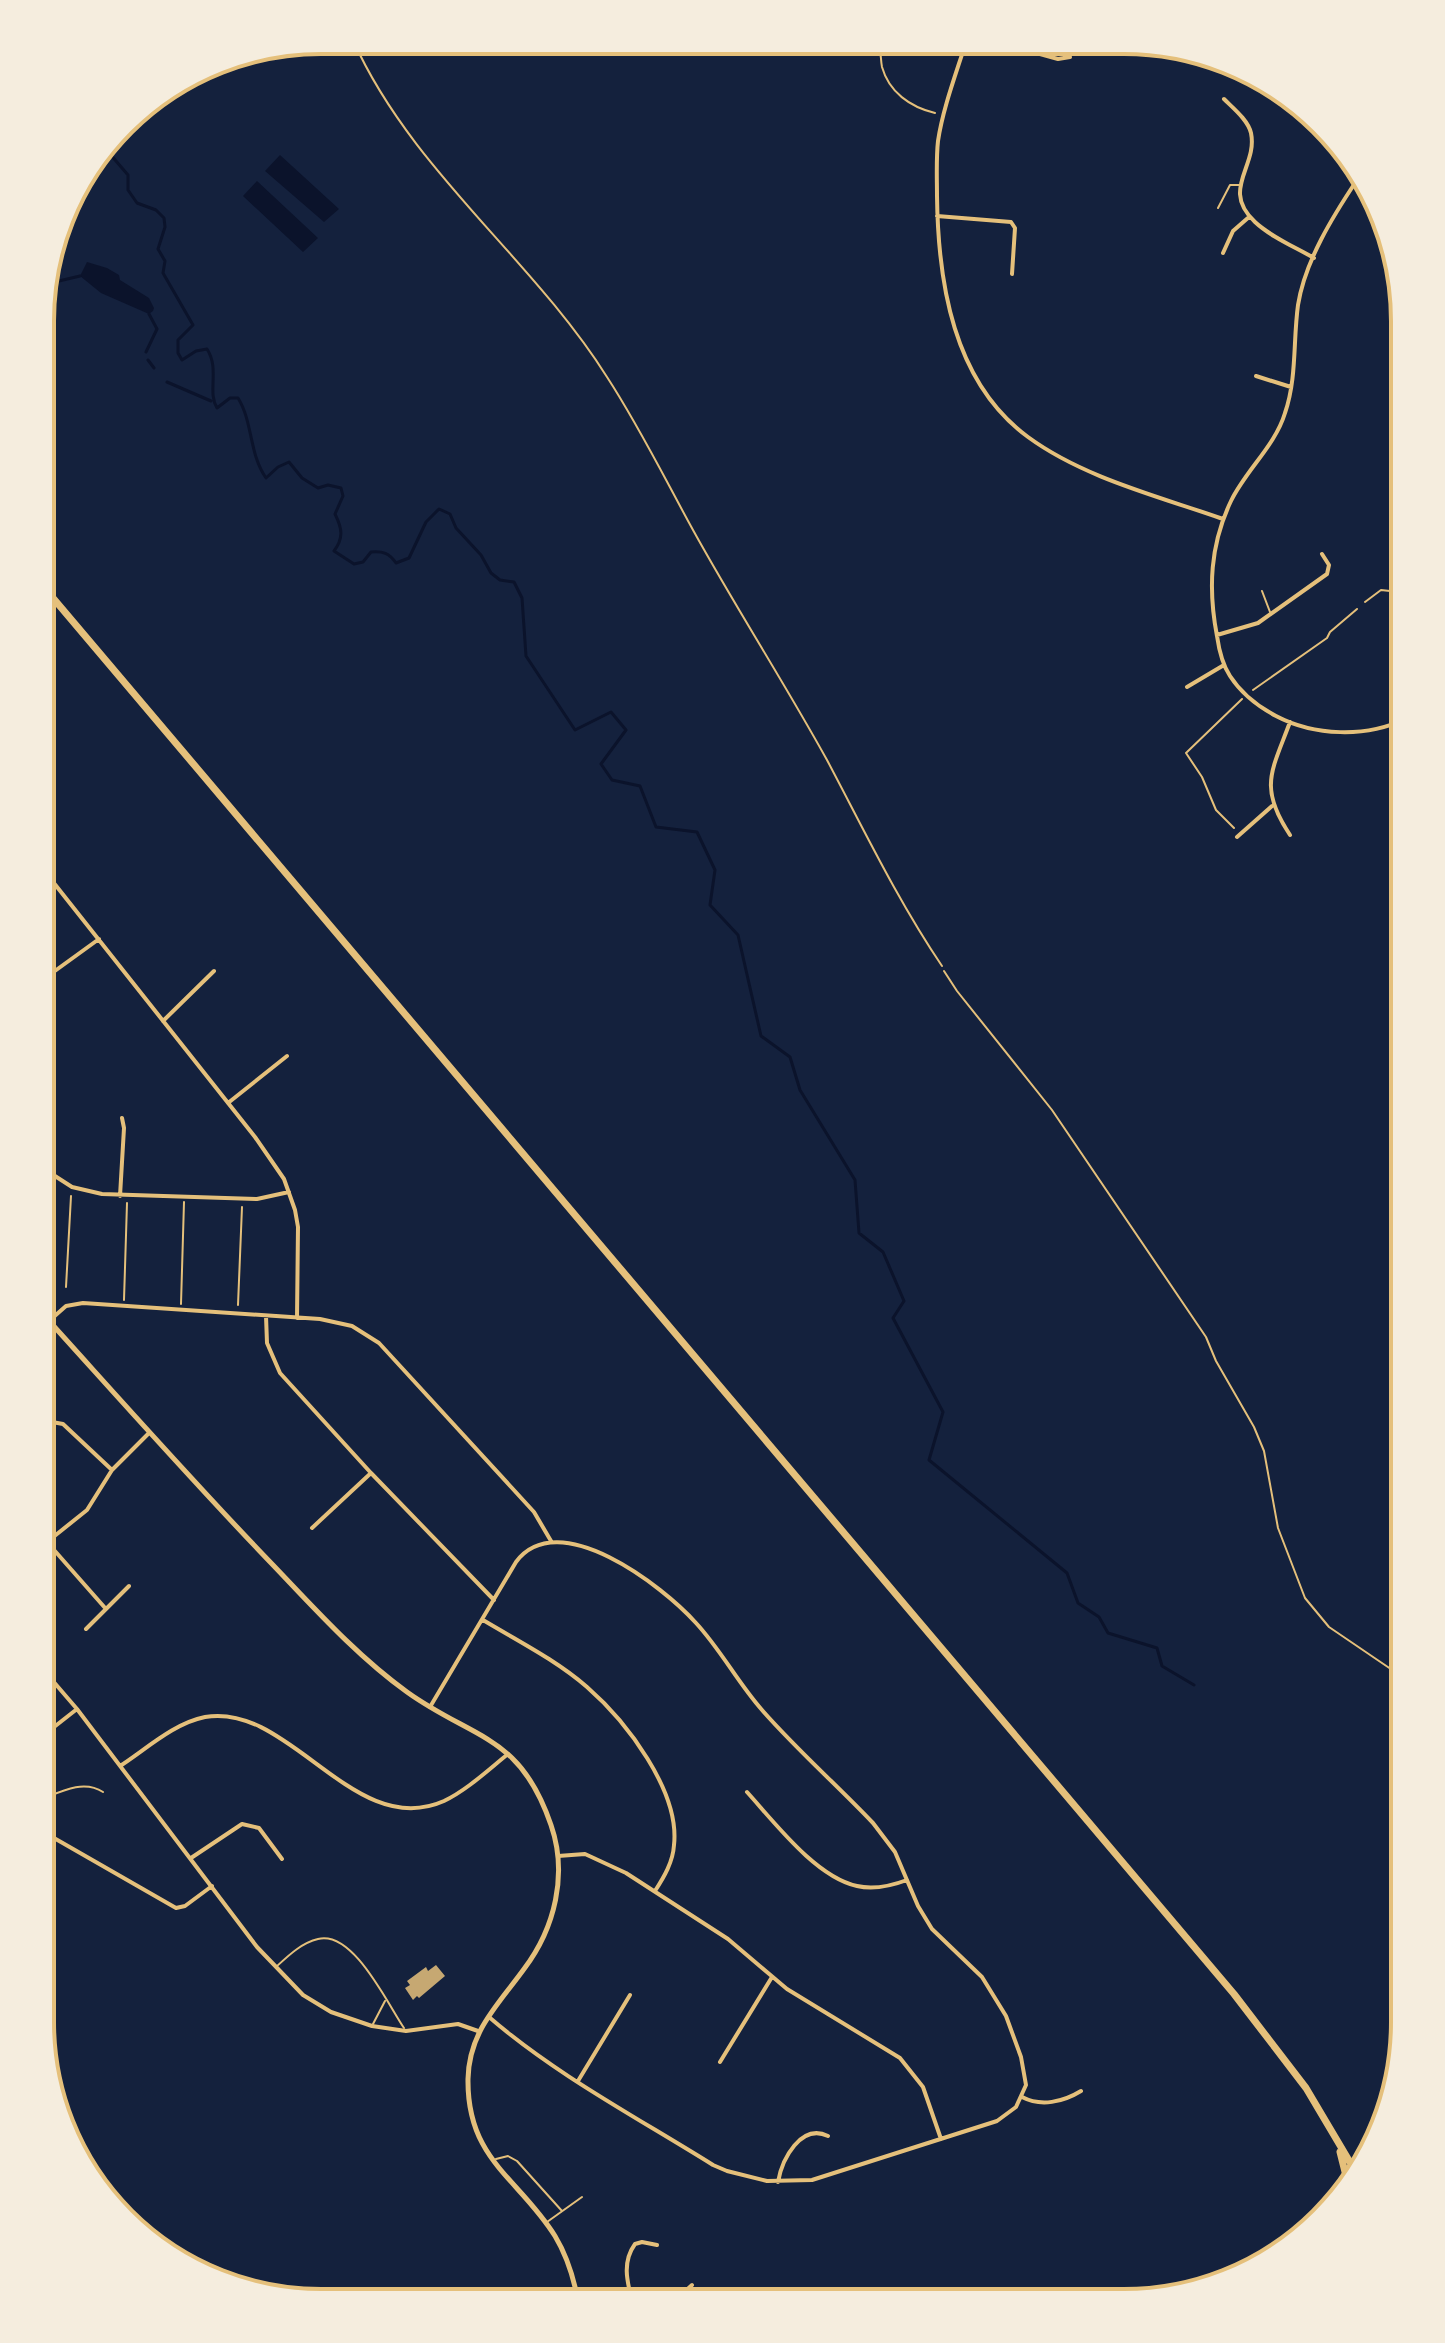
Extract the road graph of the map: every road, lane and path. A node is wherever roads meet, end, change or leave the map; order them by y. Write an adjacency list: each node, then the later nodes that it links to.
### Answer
1 (359, 54): 38 (lane)
2 (881, 54): 7 (path)
3 (963, 54): 11 (street)
4 (1040, 54): 5 (street)
5 (1070, 57)
6 (1224, 99): 8 (street)
7 (940, 115)
8 (1239, 185): 10 (lane); 12 (street)
9 (1353, 186): 14 (street)
10 (1218, 208)
11 (937, 216): 15 (street); 18 (street)
12 (1249, 216): 13 (street); 14 (street)
13 (1223, 253)
14 (1314, 258): 17 (street)
15 (1012, 274)
16 (1256, 376): 17 (street)
17 (1291, 387): 18 (street)
18 (1224, 519): 26 (street)
19 (1322, 554): 25 (street)
20 (1262, 591): 25 (lane)
21 (1391, 591): 23 (path)
22 (54, 599): 104 (highway)
23 (1365, 602)
24 (1357, 609): 29 (path)
25 (1272, 614): 26 (street)
26 (1217, 635): 27 (street)
27 (1224, 665): 28 (street); 31 (street)
28 (1187, 687)
29 (1253, 690)
30 (1242, 698): 35 (path)
31 (1290, 722): 32 (street); 33 (street)
32 (1391, 725)
33 (1272, 806): 34 (street); 35 (street)
34 (1290, 835)
35 (1239, 836)
36 (54, 883): 37 (street)
37 (99, 939): 40 (street); 41 (street)
38 (942, 966): 73 (path)
39 (214, 971): 41 (street)
40 (54, 972)
41 (163, 1021): 43 (street)
42 (287, 1056): 43 (street)
43 (228, 1103): 47 (street)
44 (122, 1118): 48 (street)
45 (54, 1175): 46 (street)
46 (72, 1187): 48 (street); 52 (path)
47 (289, 1192): 51 (street); 58 (street)
48 (120, 1196): 49 (street)
49 (128, 1196): 50 (street); 53 (path)
50 (184, 1198): 51 (street); 54 (path)
51 (243, 1199): 55 (path)
52 (66, 1287)
53 (124, 1305): 54 (street); 56 (street)
54 (180, 1309): 55 (street)
55 (238, 1314): 57 (street)
56 (54, 1316)
57 (266, 1316): 58 (street); 63 (street)
58 (297, 1318): 66 (street)
59 (54, 1327): 61 (street)
60 (54, 1422): 62 (street)
61 (149, 1433): 62 (street); 75 (street)
62 (112, 1470): 65 (street)
63 (371, 1473): 64 (street); 69 (street)
64 (312, 1528)
65 (54, 1536)
66 (551, 1542): 69 (street); 87 (street)
67 (54, 1550): 70 (street)
68 (129, 1586): 70 (street)
69 (494, 1600): 71 (street)
70 (106, 1609): 72 (street)
71 (483, 1620): 75 (street); 89 (street)
72 (86, 1629)
73 (1390, 1669)
74 (54, 1682): 76 (street)
75 (430, 1707): 78 (street)
76 (77, 1709): 77 (street); 79 (street)
77 (54, 1727)
78 (508, 1753): 79 (street); 84 (street)
79 (120, 1766): 85 (street)
80 (103, 1792): 82 (path)
81 (747, 1792): 87 (street)
82 (54, 1794)
83 (54, 1838): 88 (street)
84 (558, 1856): 89 (street); 94 (street)
85 (191, 1858): 86 (street); 88 (street)
86 (282, 1859)
87 (907, 1880): 101 (street)
88 (212, 1886): 90 (street)
89 (655, 1891): 91 (street)
90 (275, 1968): 93 (lane); 95 (street)
91 (772, 1977): 98 (street); 103 (street)
92 (630, 1995): 99 (street)
93 (385, 2000): 95 (lane); 96 (lane)
94 (487, 2016): 97 (street); 99 (street)
95 (372, 2026): 96 (street)
96 (406, 2031): 97 (street)
97 (478, 2031): 105 (street)
98 (720, 2062)
99 (578, 2081): 108 (street)
100 (1081, 2091): 101 (street)
101 (1022, 2097): 103 (street)
102 (828, 2136): 108 (street)
103 (941, 2139): 108 (street)
104 (1338, 2142): 106 (highway); 107 (highway)
105 (491, 2160): 110 (lane); 111 (street)
106 (1350, 2163)
107 (1345, 2171)
108 (778, 2182)
109 (582, 2197): 110 (lane)
110 (562, 2211): 111 (lane)
111 (546, 2223): 114 (street)
112 (657, 2245): 115 (street)
113 (692, 2285): 116 (street)
114 (575, 2289)
115 (628, 2289)
116 (688, 2289)

